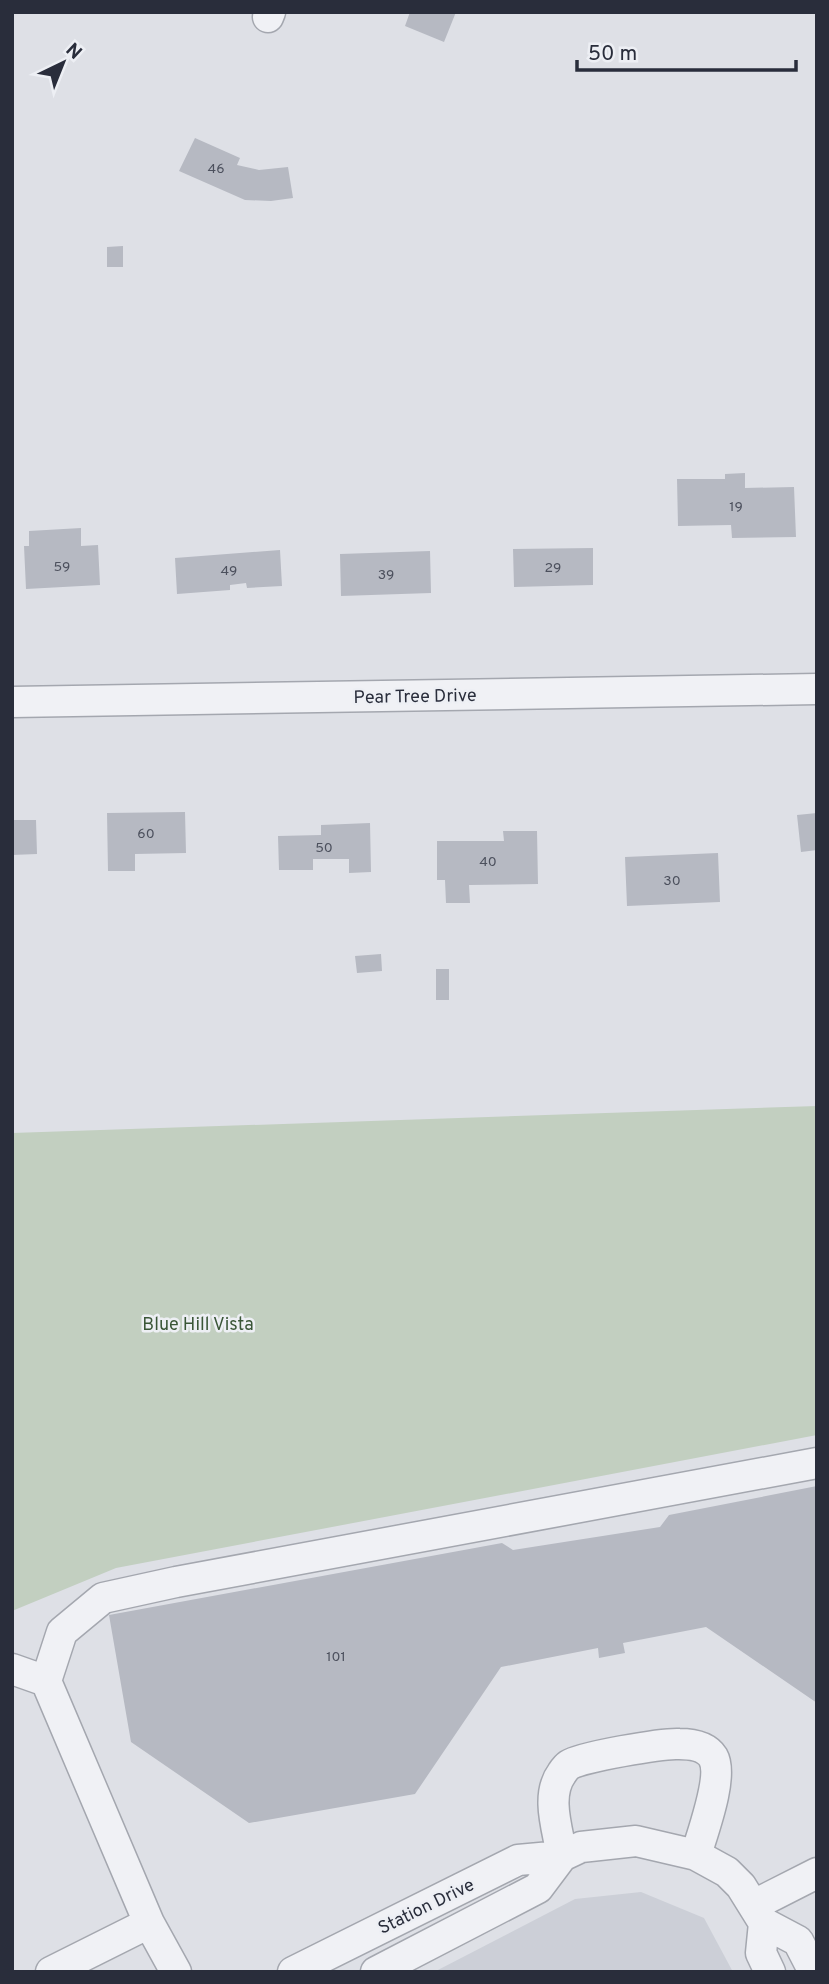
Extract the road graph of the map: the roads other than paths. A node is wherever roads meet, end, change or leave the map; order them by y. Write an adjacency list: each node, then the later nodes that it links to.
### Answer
1 (817, 689): 2 (street, Pear Tree Drive)
2 (12, 702)
3 (817, 1463): 5 (street)
4 (12, 1669): 5 (street)
5 (46, 1681): 10 (street)
6 (695, 1855): 7 (street, Station Drive); 7 (street); 9 (street, Station Drive)
7 (562, 1856): 13 (street, Station Drive); 14 (street, Station Drive)
8 (817, 1873): 9 (street)
9 (759, 1914): 15 (street); 16 (street, Station Drive)
10 (149, 1923): 11 (street); 12 (street)
11 (51, 1972)
12 (176, 1972)
13 (293, 1972)
14 (376, 1972)
15 (771, 1972)
16 (814, 1972)

